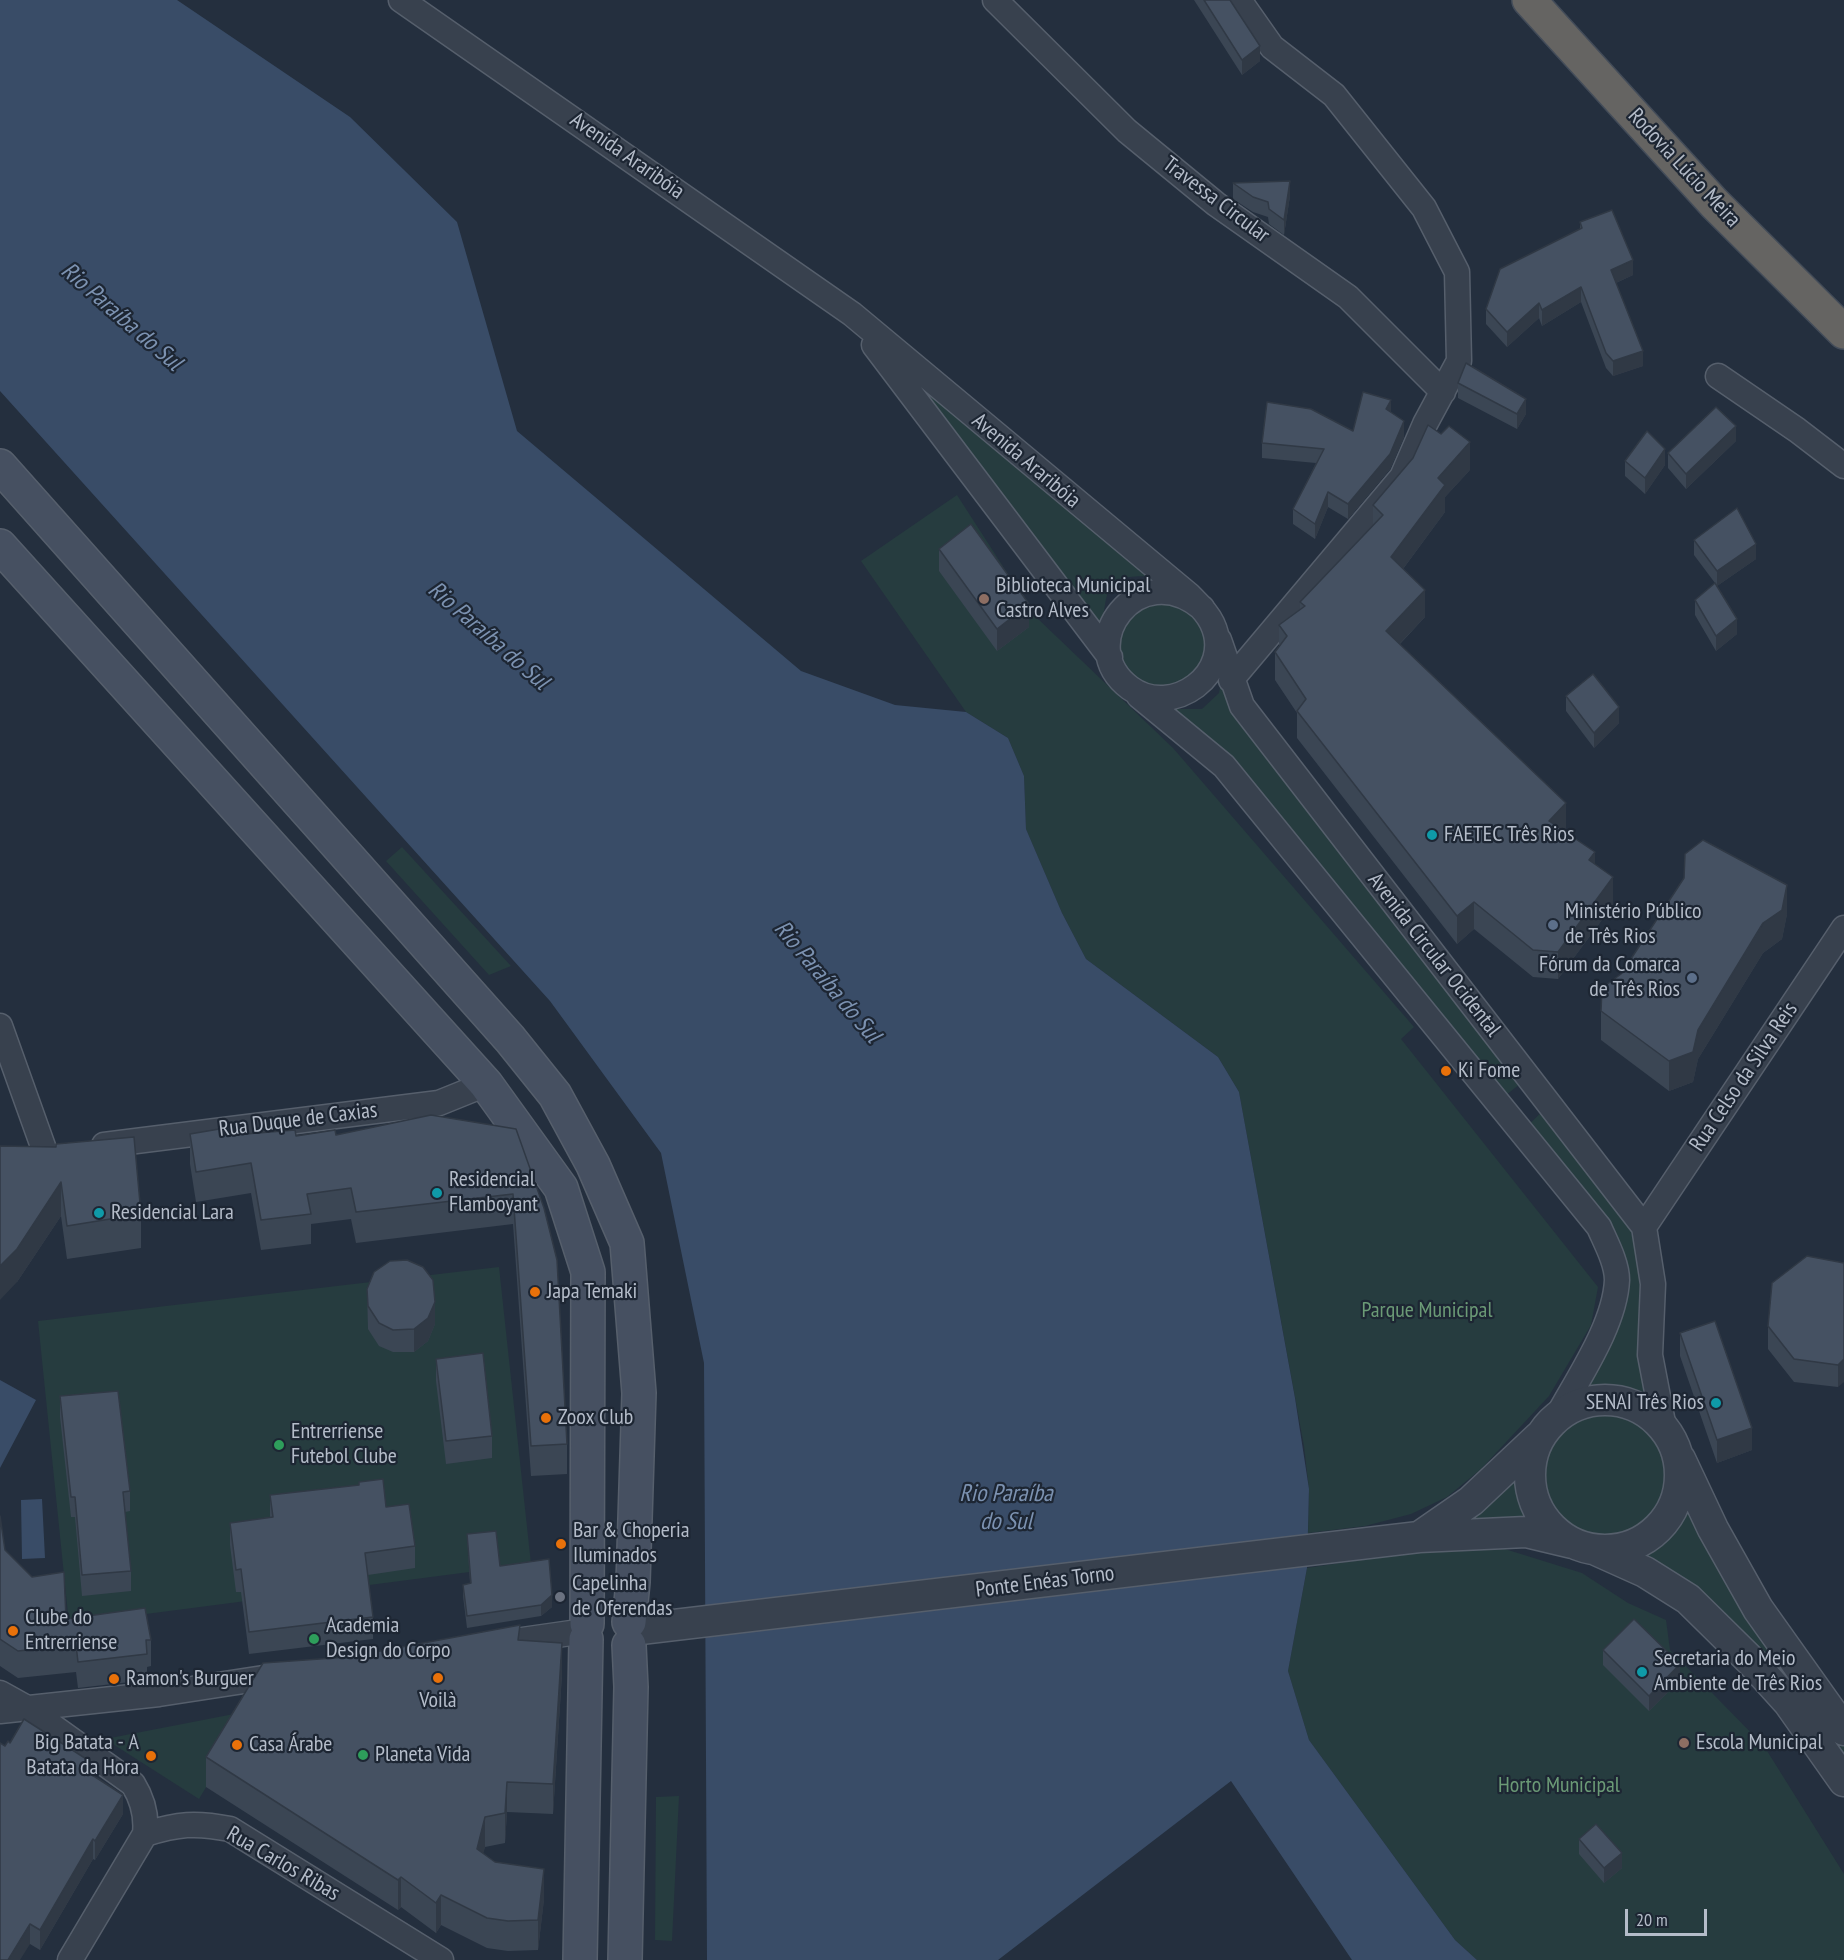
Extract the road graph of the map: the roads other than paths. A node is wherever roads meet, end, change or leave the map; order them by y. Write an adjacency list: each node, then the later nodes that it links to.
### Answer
1 (401, 0): 5 (street, Avenida Araribóia)
2 (994, 0): 8 (street, Travessa Circular)
3 (1239, 0): 8 (street)
4 (1529, 0): 6 (highway, Rodovia Lúcio Meira)
5 (852, 314): 12 (street, Avenida Araribóia); 13 (street, Avenida Araribóia)
6 (1844, 332)
7 (1718, 376): 10 (street)
8 (1443, 392): 14 (street)
9 (0, 466): 27 (main road)
10 (1844, 466)
11 (4, 556): 18 (main road)
12 (1207, 615): 13 (street); 14 (street, Avenida Circular Ocidental); 15 (street)
13 (1110, 657): 15 (street, Avenida Araribóia)
14 (1231, 680): 19 (street, Avenida Circular Ocidental)
15 (1128, 686): 20 (street, Avenida Circular Ocidental)
16 (1844, 928): 21 (street, Rua Celso da Silva Reis)
17 (0, 1026): 18 (street, Rua Duque de Caxias)
18 (486, 1084): 26 (main road)
19 (1540, 1091): 20 (street); 21 (street, Avenida Circular Ocidental)
20 (1509, 1117): 22 (street, Avenida Circular Ocidental)
21 (1644, 1227): 23 (street, Avenida Circular Ocidental)
22 (1549, 1426): 23 (street); 24 (street); 25 (street)
23 (1670, 1440): 25 (street); 33 (street, Avenida Circular Ocidental)
24 (1419, 1537): 25 (street, Ponte Enéas Torno); 27 (street, Ponte Enéas Torno)
25 (1584, 1546): 34 (street)
26 (586, 1631): 27 (main road); 28 (street); 38 (main road)
27 (630, 1632): 39 (main road)
28 (461, 1649)
29 (310, 1671): 31 (street)
30 (0, 1693): 31 (street)
31 (27, 1708): 32 (street); 35 (street)
32 (0, 1711)
33 (1844, 1730)
34 (1844, 1781)
35 (145, 1834): 36 (street); 37 (street, Rua Carlos Ribas)
36 (70, 1960)
37 (441, 1960)
38 (579, 1960)
39 (625, 1960)

